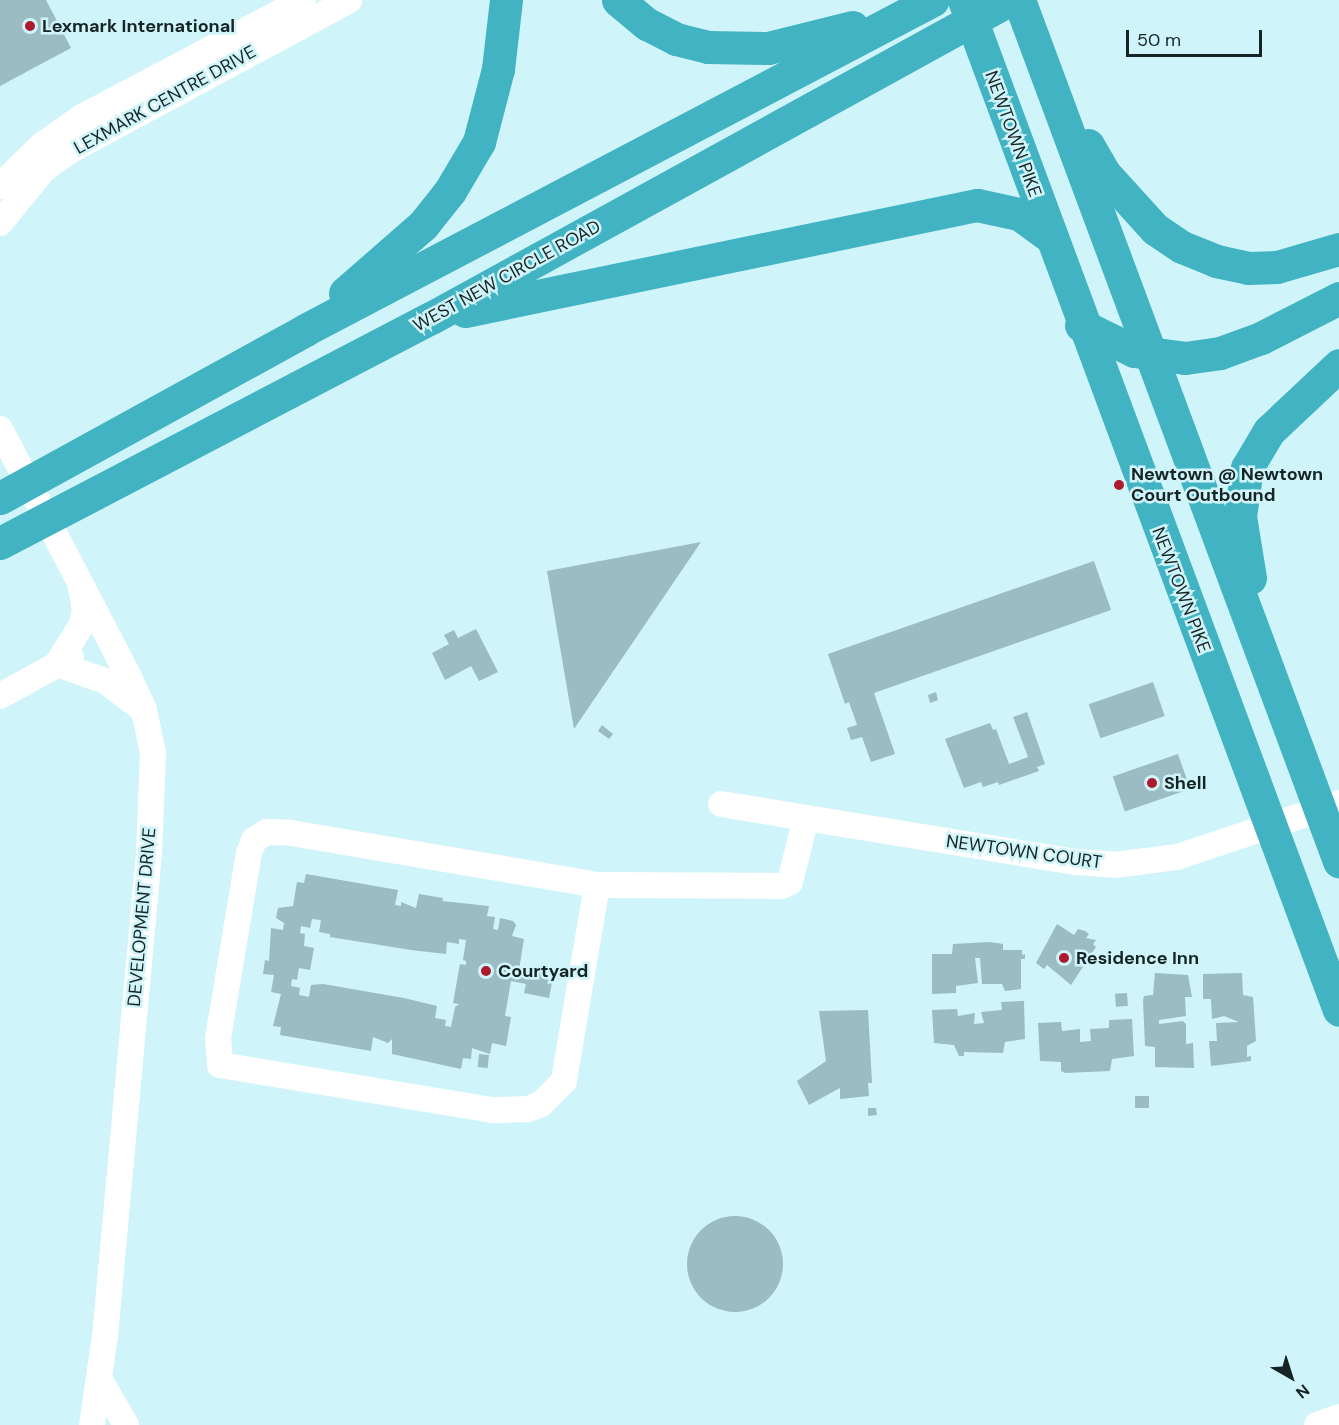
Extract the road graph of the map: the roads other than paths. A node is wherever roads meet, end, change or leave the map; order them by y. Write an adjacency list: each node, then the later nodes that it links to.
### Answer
1 (303, 0): 10 (street, LEXMARK CENTRE DRIVE)
2 (349, 0): 11 (street, LEXMARK CENTRE DRIVE)
3 (506, 0): 17 (highway)
4 (618, 0): 8 (highway)
5 (964, 0): 12 (highway, NEWTOWN PIKE)
6 (1009, 0): 15 (highway, WEST NEW CIRCLE ROAD)
7 (1019, 0): 9 (highway)
8 (929, 2): 17 (highway)
9 (1050, 82): 13 (highway); 18 (highway)
10 (0, 186)
11 (0, 223)
12 (1052, 238): 15 (highway); 16 (highway, NEWTOWN PIKE)
13 (1339, 249)
14 (1339, 298): 18 (highway)
15 (431, 318): 22 (highway, WEST NEW CIRCLE ROAD)
16 (1081, 325): 18 (highway); 32 (highway, NEWTOWN PIKE)
17 (305, 330): 21 (highway)
18 (1151, 357): 28 (highway)
19 (1339, 365): 28 (highway)
20 (3, 431): 23 (street, DEVELOPMENT DRIVE)
21 (0, 498)
22 (0, 543)
23 (73, 565): 24 (street, DEVELOPMENT DRIVE); 25 (street)
24 (110, 637): 25 (street); 27 (street, DEVELOPMENT DRIVE)
25 (57, 664): 26 (street); 27 (street)
26 (0, 696)
27 (144, 710): 36 (street, DEVELOPMENT DRIVE)
28 (1284, 714): 30 (highway)
29 (721, 804): 31 (street, NEWTOWN COURT)
30 (1330, 806): 32 (street, NEWTOWN COURT); 33 (highway)
31 (806, 818): 32 (street, NEWTOWN COURT); 34 (street)
32 (1270, 826): 35 (highway, NEWTOWN PIKE)
33 (1339, 861)
34 (597, 885): 34 (street)
35 (1339, 1010)
36 (100, 1380): 38 (street, DEVELOPMENT DRIVE); 39 (street)
37 (1339, 1417): 40 (street)
38 (92, 1425)
39 (126, 1425)
40 (1317, 1425)

